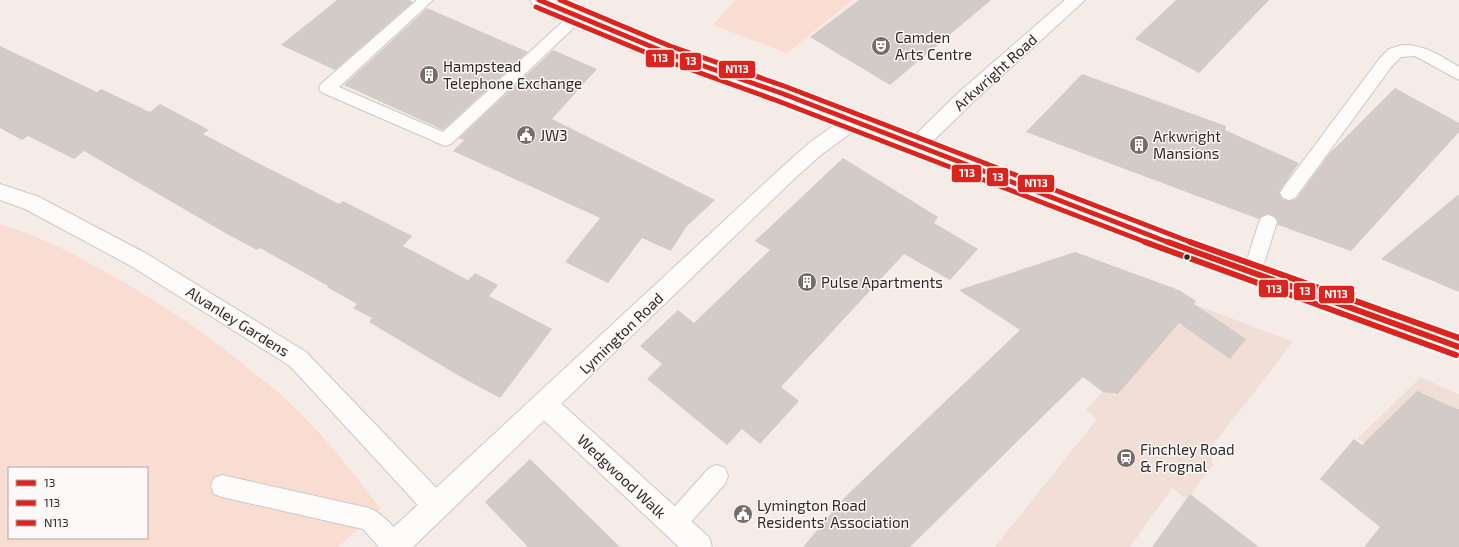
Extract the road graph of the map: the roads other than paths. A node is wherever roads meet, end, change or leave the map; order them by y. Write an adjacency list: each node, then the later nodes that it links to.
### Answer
1 (426, 0): 4 (lane)
2 (539, 0): 4 (main road)
3 (1076, 0): 7 (main road, Arkwright Road)
4 (577, 17): 6 (main road)
5 (1459, 74): 9 (lane)
6 (852, 122): 7 (main road); 13 (main road, Lymington Road)
7 (917, 145): 11 (main road)
8 (0, 192): 16 (main road, Alvanley Gardens)
9 (1289, 193)
10 (1268, 222): 11 (lane)
11 (1252, 273): 12 (main road)
12 (1459, 347)
13 (545, 405): 16 (main road, Lymington Road); 17 (main road, Wedgwood Walk)
14 (717, 476): 17 (lane)
15 (222, 486): 18 (lane)
16 (436, 506): 18 (main road, Lymington Road)
17 (674, 524): 19 (main road, Wedgwood Walk)
18 (393, 547)
19 (699, 547)

